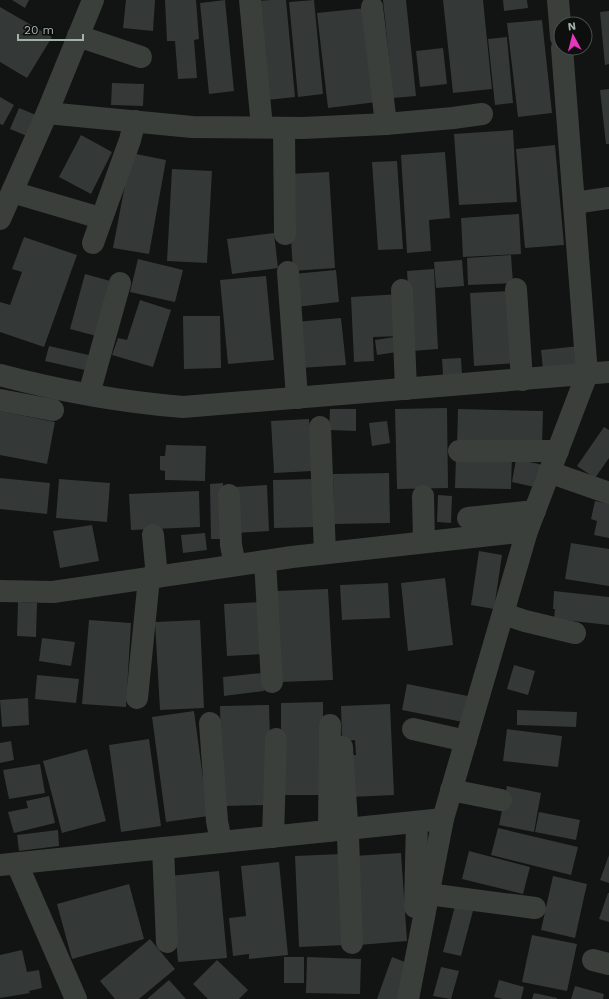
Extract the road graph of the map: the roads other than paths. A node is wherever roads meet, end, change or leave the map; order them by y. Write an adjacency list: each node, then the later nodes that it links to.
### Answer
1 (93, 0): 6 (street)
2 (250, 0): 13 (street)
3 (558, 0): 5 (street)
4 (372, 7): 12 (street)
5 (559, 16)
6 (78, 36): 8 (street); 9 (street)
7 (563, 56): 17 (street)
8 (141, 57)
9 (47, 113): 11 (street); 15 (street)
10 (482, 114): 12 (street)
11 (135, 121): 13 (street); 21 (street)
12 (386, 124): 14 (street)
13 (262, 127): 14 (street)
14 (284, 128): 20 (street)
15 (12, 192): 18 (street); 19 (street)
16 (609, 198): 17 (street)
17 (574, 203): 27 (street)
18 (90, 215)
19 (0, 219)
20 (285, 234)
21 (93, 243)
22 (280, 274): 32 (street)
23 (120, 283): 31 (street)
24 (516, 289): 29 (street)
25 (402, 290): 30 (street)
26 (609, 372): 27 (street)
27 (587, 374): 29 (street); 37 (street)
28 (0, 375): 31 (street)
29 (522, 380): 30 (street)
30 (406, 389): 32 (street)
31 (89, 394): 32 (street)
32 (291, 399)
33 (0, 400): 34 (street)
34 (53, 410)
35 (320, 427): 47 (street)
36 (459, 451): 37 (street)
37 (558, 451): 38 (street)
38 (549, 472): 39 (street); 42 (street)
39 (609, 492)
40 (228, 495): 49 (street)
41 (422, 496): 46 (street)
42 (535, 511): 43 (street); 44 (street)
43 (468, 518)
44 (527, 531): 46 (street); 52 (street)
45 (153, 535): 50 (street)
46 (424, 542): 47 (street)
47 (325, 553): 48 (street)
48 (265, 561): 49 (street); 54 (street)
49 (235, 565): 50 (street)
50 (153, 577): 51 (street); 55 (street)
51 (0, 591)
52 (504, 614): 53 (street); 60 (street)
53 (575, 633)
54 (272, 682)
55 (137, 698)
56 (210, 723): 68 (street)
57 (330, 725): 66 (street)
58 (413, 729): 60 (street)
59 (276, 739): 67 (street)
60 (466, 741): 62 (street)
61 (342, 747): 66 (street)
62 (451, 790): 63 (street); 64 (street)
63 (501, 800)
64 (443, 819): 65 (street); 71 (street)
65 (417, 822): 66 (street); 73 (street)
66 (338, 830): 67 (street); 75 (street)
67 (273, 837): 68 (street)
68 (221, 842): 69 (street)
69 (163, 848): 70 (street); 74 (street)
70 (8, 865): 76 (street)
71 (428, 894): 72 (street); 77 (street)
72 (535, 908)
73 (414, 934)
74 (167, 942)
75 (352, 943)
76 (76, 999)
77 (408, 999)

